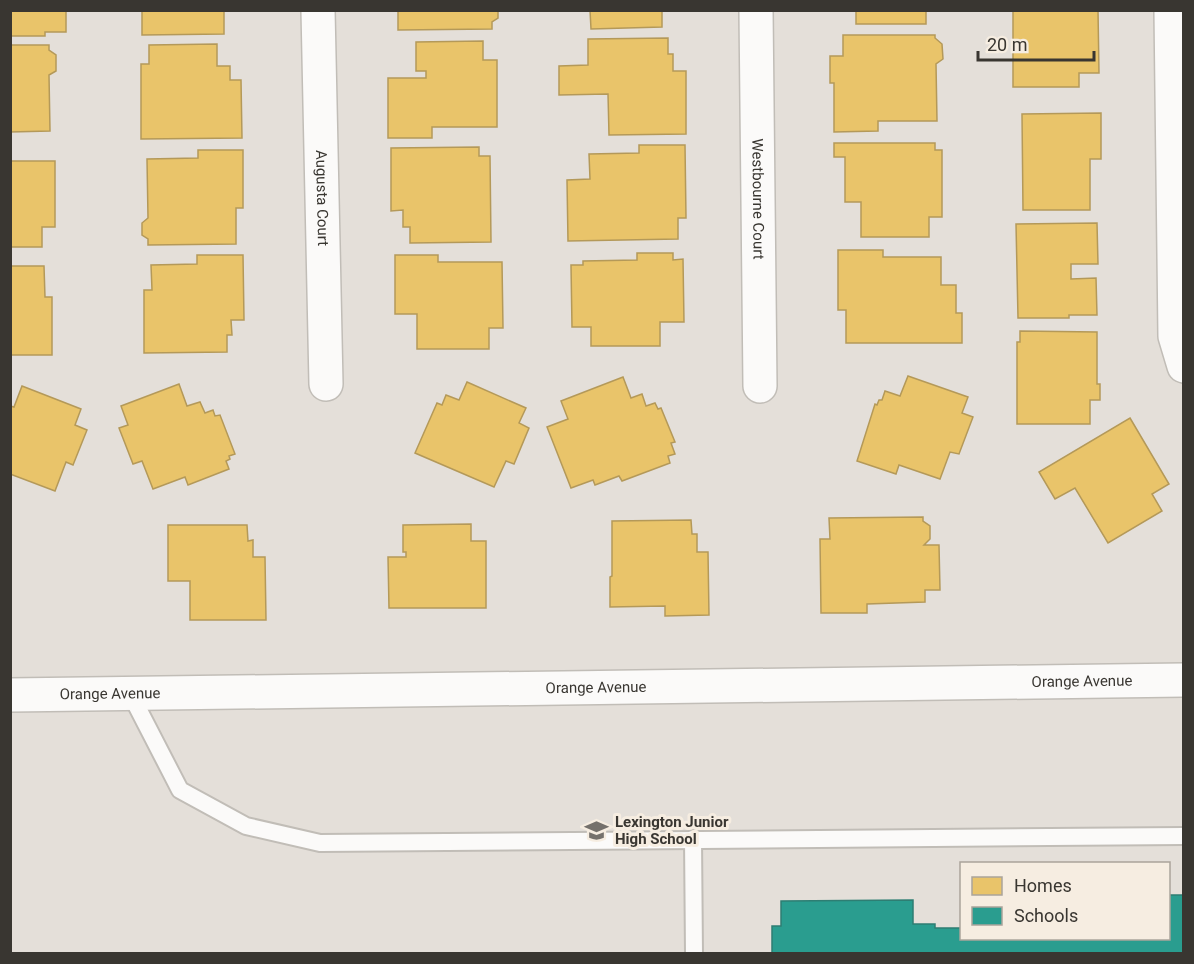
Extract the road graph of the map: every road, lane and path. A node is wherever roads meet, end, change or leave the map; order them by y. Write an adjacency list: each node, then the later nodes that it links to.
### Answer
1 (318, 10): 5 (main road, Augusta Court)
2 (756, 10): 6 (main road, Westbourne Court)
3 (1175, 16): 4 (main road)
4 (1184, 366)
5 (326, 384)
6 (760, 386)
7 (1184, 680): 8 (main road, Orange Avenue)
8 (130, 693): 9 (main road, Orange Avenue); 11 (lane)
9 (10, 695)
10 (1184, 836): 11 (lane)
11 (693, 839): 12 (lane)
12 (694, 954)

